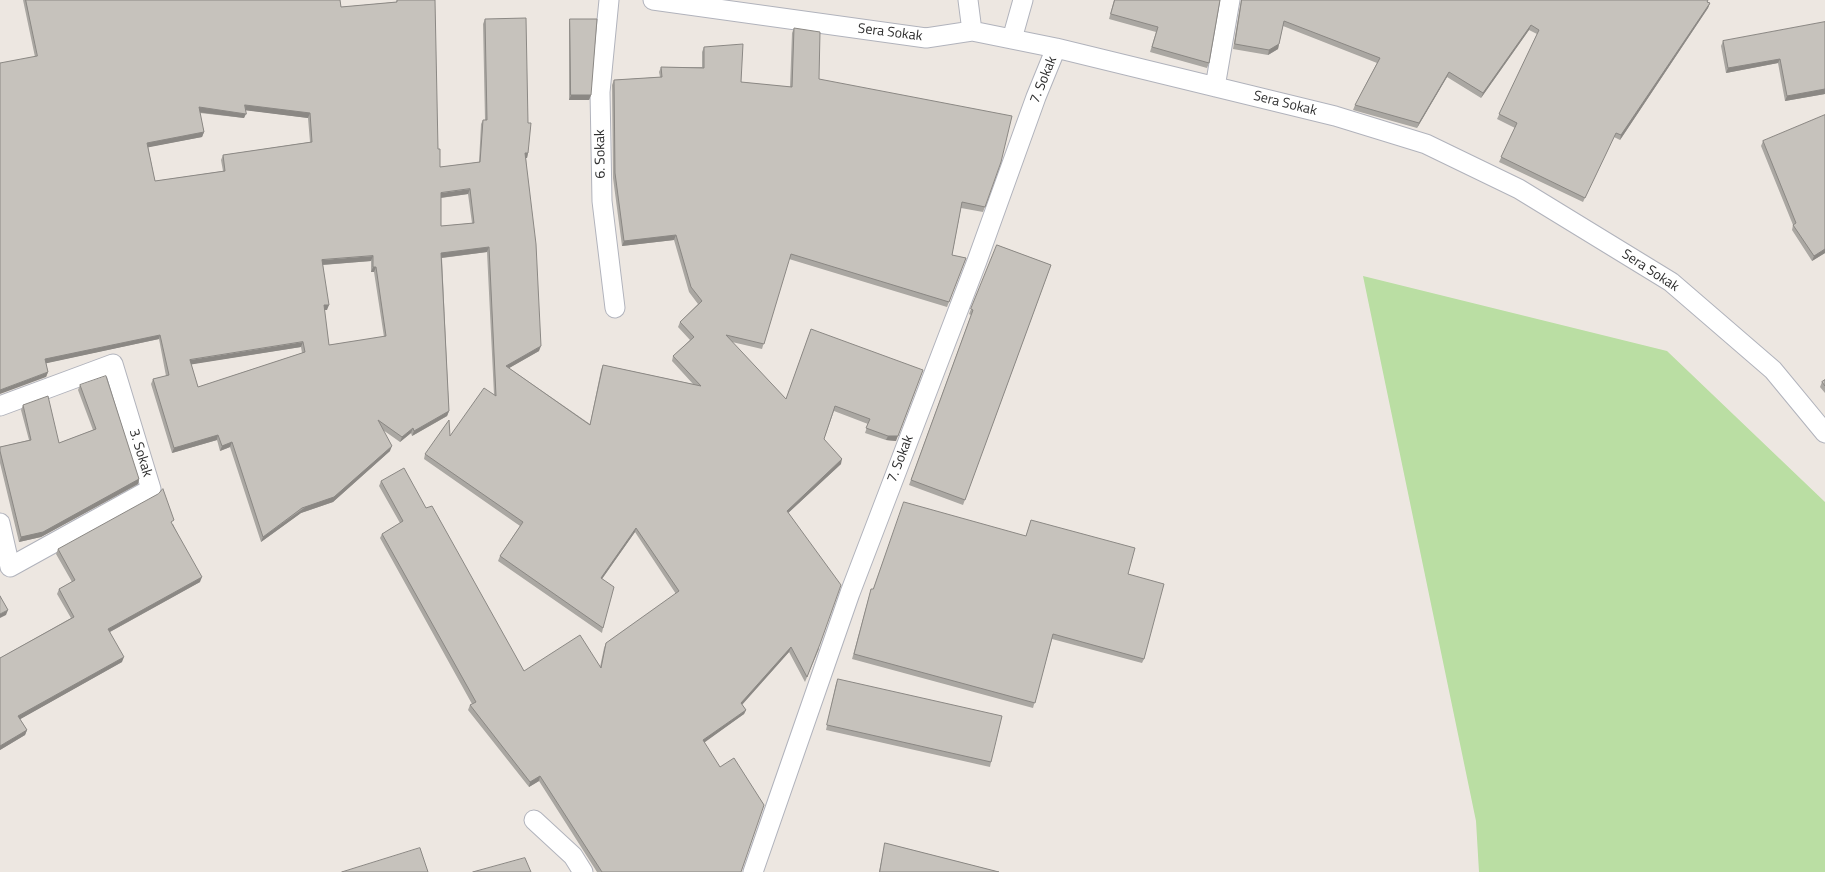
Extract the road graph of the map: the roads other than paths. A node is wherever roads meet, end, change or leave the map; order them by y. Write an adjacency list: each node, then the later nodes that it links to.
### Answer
1 (609, 0): 10 (street, 6. Sokak)
2 (653, 0): 6 (street, Sera Sokak)
3 (968, 0): 6 (street)
4 (1023, 0): 7 (street)
5 (1230, 0): 9 (street)
6 (972, 30): 7 (street, Sera Sokak)
7 (1012, 39): 8 (street, Sera Sokak)
8 (1056, 48): 9 (street, Sera Sokak); 16 (street, 7. Sokak)
9 (1216, 87): 12 (street, Sera Sokak)
10 (615, 308)
11 (0, 406): 13 (street, 3. Sokak)
12 (1825, 433)
13 (0, 523)
14 (534, 820): 15 (street)
15 (583, 872)
16 (753, 872)

